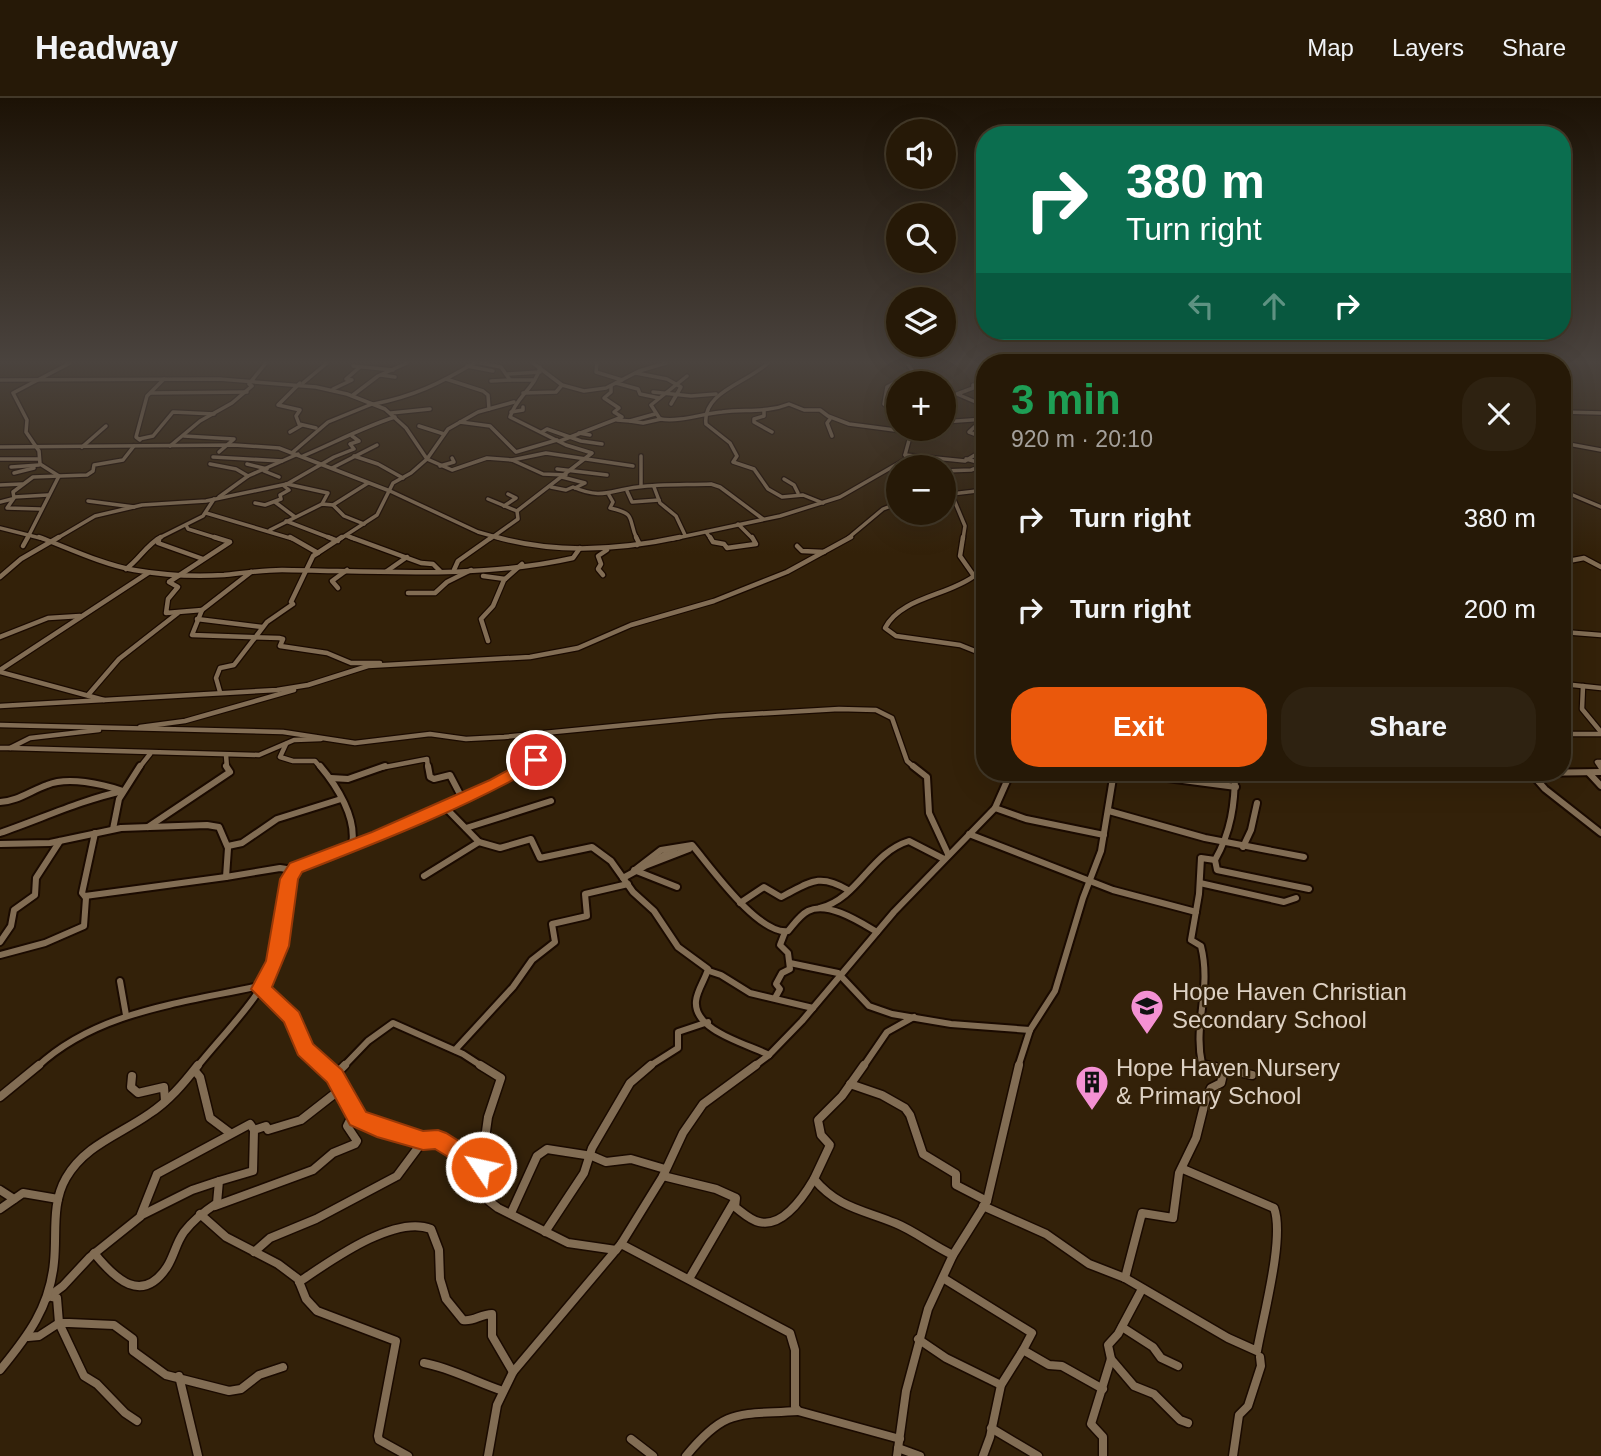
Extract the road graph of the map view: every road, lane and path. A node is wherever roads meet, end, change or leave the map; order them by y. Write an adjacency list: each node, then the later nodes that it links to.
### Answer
1 (28, 426): 36 (street)
2 (106, 426): 40 (street)
3 (138, 426): 30 (street)
4 (161, 426): 30 (street)
5 (197, 426): 26 (street)
6 (299, 426): 20 (street)
7 (308, 426): 19 (street)
8 (319, 426): 19 (street)
9 (365, 426): 27 (street)
10 (404, 426): 52 (street)
11 (420, 426): 23 (street)
12 (454, 426): 23 (street)
13 (490, 426): 31 (street)
14 (529, 426): 21 (street)
15 (598, 426): 24 (street)
16 (709, 426): 92 (street)
17 (762, 426): 22 (street)
18 (828, 426): 28 (street)
19 (316, 428): 45 (street)
20 (290, 429)
21 (542, 432): 29 (street); 31 (street)
22 (772, 432)
23 (444, 433): 52 (street)
24 (579, 433): 25 (street); 29 (street)
25 (590, 435)
26 (184, 436): 34 (street); 38 (street)
27 (352, 436): 41 (street); 45 (street)
28 (832, 436)
29 (570, 438): 31 (street); 32 (street)
30 (139, 439): 37 (street)
31 (558, 440): 57 (street)
32 (602, 444)
33 (1571, 444): 42 (street)
34 (228, 445): 38 (street); 43 (street); 45 (street)
35 (377, 445): 44 (street)
36 (35, 446): 39 (street); 40 (street); 59 (street)
37 (137, 446): 38 (street); 40 (street); 75 (street)
38 (170, 446)
39 (0, 447)
40 (82, 447)
41 (354, 448): 44 (street); 60 (street)
42 (1601, 450)
43 (219, 452)
44 (363, 452): 47 (street)
45 (298, 454): 56 (street); 60 (street)
46 (976, 454): 54 (street)
47 (354, 456): 66 (street); 79 (street)
48 (641, 456): 85 (street)
49 (213, 457): 56 (street)
50 (452, 458): 63 (street)
51 (0, 459): 59 (street)
52 (427, 459): 63 (street); 79 (street)
53 (956, 459): 54 (street)
54 (967, 459): 58 (street)
55 (512, 460): 57 (street); 63 (street); 77 (street)
56 (282, 461): 71 (street)
57 (583, 461): 64 (street); 69 (street)
58 (976, 462)
59 (39, 463): 65 (street); 73 (street); 75 (street)
60 (322, 463): 66 (street); 83 (street)
61 (210, 464): 76 (street)
62 (247, 464): 71 (street)
63 (440, 466)
64 (634, 466)
65 (11, 467)
66 (332, 468): 81 (street)
67 (976, 468): 72 (street)
68 (557, 469): 69 (street)
69 (572, 469): 74 (street); 77 (street)
70 (886, 469): 106 (street)
71 (266, 470): 76 (street); 78 (street)
72 (956, 471)
73 (14, 473)
74 (607, 475)
75 (59, 476): 82 (street); 96 (street)
76 (247, 476): 99 (street)
77 (564, 476): 86 (street); 88 (street)
78 (279, 477)
79 (403, 478): 89 (street)
80 (784, 478): 92 (street)
81 (368, 483): 89 (street); 108 (street)
82 (22, 484): 84 (street); 98 (street)
83 (287, 484): 99 (street); 104 (street); 107 (street)
84 (0, 485)
85 (641, 486): 87 (street); 90 (street)
86 (551, 487): 88 (street); 115 (street)
87 (654, 487): 102 (street); 118 (street)
88 (575, 488): 97 (street)
89 (390, 491): 120 (street); 129 (street)
90 (628, 491): 97 (street); 102 (street)
91 (976, 491): 94 (street)
92 (798, 493): 106 (street)
93 (508, 494): 110 (street)
94 (956, 494)
95 (1571, 494): 111 (street)
96 (48, 495): 98 (street); 114 (street)
97 (609, 495): 133 (street)
98 (13, 498): 103 (street); 114 (street)
99 (215, 499): 112 (street); 116 (street)
100 (488, 499): 110 (street)
101 (88, 500): 112 (street)
102 (659, 500): 127 (street)
103 (0, 502)
104 (275, 502): 105 (street); 117 (street)
105 (255, 503)
106 (822, 503): 118 (street)
107 (322, 504): 108 (street); 117 (street)
108 (333, 505): 120 (street)
109 (956, 505): 171 (street)
110 (503, 506): 115 (street)
111 (1600, 506)
112 (134, 507): 131 (street)
113 (886, 508): 139 (street)
114 (40, 509): 126 (street)
115 (517, 511): 129 (street)
116 (206, 513): 122 (street); 124 (street)
117 (295, 517): 119 (street)
118 (763, 519): 121 (street)
119 (286, 521): 124 (street); 132 (street)
120 (364, 524): 128 (street)
121 (738, 524): 125 (street); 125 (street)
122 (186, 525): 130 (street); 141 (street)
123 (0, 528): 126 (street)
124 (270, 530): 138 (street)
125 (706, 532): 127 (street)
126 (30, 534): 131 (street); 134 (street)
127 (685, 535): 133 (street)
128 (347, 536): 132 (street); 140 (street)
129 (493, 537): 137 (street); 149 (street)
130 (156, 539): 141 (street); 145 (street)
131 (51, 541): 145 (street); 157 (street)
132 (338, 541): 138 (street)
133 (637, 545): 136 (street)
134 (23, 546)
135 (797, 546): 139 (street)
136 (614, 547): 137 (street); 155 (street)
137 (580, 548): 143 (street)
138 (318, 552): 147 (street)
139 (824, 552): 172 (street)
140 (407, 557): 150 (street); 152 (street)
141 (203, 559): 154 (street)
142 (1571, 560): 144 (street)
143 (522, 564): 146 (street); 158 (street)
144 (1601, 567)
145 (126, 569): 153 (street)
146 (474, 569): 149 (street); 160 (street)
147 (306, 570): 148 (street); 151 (street); 165 (street)
148 (347, 570): 152 (street); 159 (street)
149 (454, 570): 150 (street)
150 (440, 571): 152 (street)
151 (251, 572): 154 (street); 161 (street)
152 (387, 572)
153 (148, 573): 154 (street); 163 (street)
154 (182, 574): 162 (street)
155 (603, 575)
156 (484, 576): 158 (street)
157 (0, 577)
158 (505, 579): 170 (street)
159 (338, 587)
160 (408, 593)
161 (202, 610): 162 (street); 164 (street)
162 (180, 612): 179 (street)
163 (80, 616): 169 (street); 173 (street)
164 (197, 618): 165 (street); 168 (street)
165 (262, 627): 168 (street)
166 (1571, 633): 167 (street)
167 (1601, 635)
168 (256, 636): 172 (street); 178 (street)
169 (0, 637)
170 (488, 640)
171 (976, 651)
172 (383, 664): 174 (street)
173 (0, 671): 179 (street)
174 (308, 685): 178 (street); 184 (street)
175 (1571, 685): 176 (street)
176 (1583, 686): 177 (street); 185 (street)
177 (1601, 688)
178 (220, 692): 180 (street)
179 (88, 695): 180 (street)
180 (104, 700): 181 (street)
181 (0, 706)
182 (0, 725): 183 (street)
183 (108, 728): 184 (street); 191 (street)
184 (137, 728): 188 (street)
185 (1601, 733): 186 (street)
186 (1571, 734)
187 (525, 735): 188 (street); 207 (street); 232 (street)
188 (328, 739): 189 (street)
189 (286, 744): 193 (street); 198 (street)
190 (0, 748): 191 (street)
191 (10, 748): 192 (street)
192 (150, 754): 193 (street); 206 (street)
193 (226, 755): 215 (street)
194 (1601, 762): 195 (street)
195 (1601, 770): 197 (street)
196 (1571, 773): 197 (street)
197 (1589, 774): 204 (street)
198 (331, 778): 207 (street); 208 (street)
199 (1007, 781): 213 (street)
200 (1113, 781): 214 (street)
201 (1190, 781): 205 (street)
202 (1236, 781): 205 (street)
203 (1538, 781): 220 (street)
204 (1601, 786)
205 (1236, 787): 225 (street)
206 (123, 791): 209 (street); 217 (street); 218 (street)
207 (462, 798): 212 (street)
208 (341, 799): 227 (street); 228 (street)
209 (0, 802)
210 (551, 802): 216 (street)
211 (1256, 803): 229 (street)
212 (444, 806): 216 (street); 227 (street)
213 (995, 808): 221 (street); 222 (street)
214 (1109, 811): 222 (street); 225 (street)
215 (148, 827): 217 (street); 228 (street)
216 (466, 828): 224 (street)
217 (113, 829): 219 (street)
218 (0, 833)
219 (95, 833): 223 (street); 246 (street)
220 (1601, 833)
221 (969, 834): 232 (street); 241 (street)
222 (1104, 835): 241 (street)
223 (60, 841): 226 (street); 253 (street)
224 (479, 842): 238 (street); 240 (street)
225 (1225, 843): 229 (street); 234 (street)
226 (0, 844)
227 (352, 845): 236 (street)
228 (228, 846): 239 (street)
229 (1243, 847): 233 (street)
230 (694, 848): 231 (street); 235 (street); 248 (street)
231 (675, 849): 235 (street); 237 (street)
232 (946, 857): 245 (street); 252 (street)
233 (1304, 857)
234 (1215, 860): 242 (street); 244 (street)
235 (652, 863): 237 (street)
236 (293, 870): 239 (street); 259 (street)
237 (634, 870): 240 (street); 243 (street)
238 (424, 876)
239 (226, 877): 246 (street)
240 (626, 881): 256 (street); 266 (street)
241 (1090, 882): 250 (street); 265 (street)
242 (1200, 883): 247 (street); 250 (street)
243 (677, 887)
244 (1309, 889)
245 (848, 890): 248 (street); 249 (street)
246 (85, 896): 254 (street)
247 (1296, 898)
248 (740, 903): 251 (street)
249 (817, 909): 251 (street); 252 (street)
250 (1196, 912): 268 (street)
251 (785, 932): 255 (street)
252 (877, 932): 257 (street)
253 (0, 942)
254 (0, 955)
255 (790, 963): 257 (street); 260 (street)
256 (709, 971): 260 (street); 264 (street)
257 (842, 975): 261 (street); 263 (street)
258 (120, 981): 262 (street)
259 (262, 987): 262 (street); 269 (street); 272 (street)
260 (775, 998): 261 (street)
261 (813, 1008): 267 (street)
262 (126, 1015): 275 (street)
263 (914, 1017): 265 (street); 273 (street)
264 (708, 1022): 267 (street); 281 (street)
265 (1030, 1030): 291 (street)
266 (455, 1050): 272 (street); 282 (street)
267 (769, 1055): 284 (street)
268 (1224, 1070): 270 (street); 283 (street)
269 (195, 1071): 276 (street); 279 (street)
270 (1252, 1075)
271 (132, 1076): 276 (street)
272 (334, 1076): 274 (street)
273 (850, 1084): 285 (street); 291 (street)
274 (342, 1088): 277 (street); 278 (street)
275 (0, 1097)
276 (165, 1101): 290 (street)
277 (354, 1112): 280 (street); 293 (street)
278 (254, 1130): 279 (street); 286 (street)
279 (230, 1133): 295 (street)
280 (423, 1140): 282 (street); 298 (street)
281 (592, 1156): 284 (street); 294 (street); 296 (street)
282 (481, 1167): 294 (street)
283 (1184, 1169): 302 (street); 305 (street)
284 (664, 1172): 288 (street); 297 (street)
285 (814, 1179): 288 (street); 300 (street)
286 (219, 1181): 293 (street); 295 (street)
287 (0, 1189): 289 (street)
288 (736, 1198): 303 (street)
289 (14, 1199): 290 (street); 292 (street)
290 (58, 1199): 306 (street)
291 (985, 1203): 300 (street); 302 (street)
292 (0, 1209)
293 (203, 1212): 298 (street); 299 (street)
294 (510, 1213): 296 (street)
295 (140, 1217): 299 (street)
296 (545, 1232): 297 (street)
297 (619, 1247): 303 (street); 318 (street)
298 (254, 1252): 304 (street)
299 (94, 1253): 306 (street)
300 (953, 1255): 301 (street)
301 (943, 1278): 310 (street); 311 (street)
302 (1125, 1278): 305 (street)
303 (689, 1279): 323 (street)
304 (299, 1282): 318 (street); 330 (street)
305 (1142, 1289): 308 (street)
306 (49, 1297): 307 (street); 309 (street)
307 (59, 1323): 309 (street); 319 (street); 324 (street)
308 (1122, 1327): 313 (street); 316 (street)
309 (29, 1337): 317 (street)
310 (918, 1339): 320 (street); 328 (street)
311 (1023, 1350): 320 (street); 321 (street)
312 (1260, 1357): 338 (street)
313 (1111, 1359): 321 (street); 325 (street)
314 (424, 1363): 322 (street)
315 (283, 1367): 319 (street)
316 (1178, 1367)
317 (0, 1370)
318 (513, 1372): 322 (street)
319 (179, 1376): 329 (street)
320 (1001, 1385): 326 (street)
321 (1103, 1389): 337 (street)
322 (503, 1391): 331 (street)
323 (798, 1411): 328 (street); 333 (street)
324 (137, 1421)
325 (1188, 1423)
326 (991, 1428): 335 (street); 336 (street)
327 (631, 1439): 332 (street)
328 (898, 1448): 334 (street)
329 (198, 1456)
330 (408, 1456)
331 (488, 1456)
332 (653, 1456)
333 (686, 1456)
334 (920, 1456)
335 (983, 1456)
336 (1038, 1456)
337 (1103, 1456)
338 (1233, 1456)

